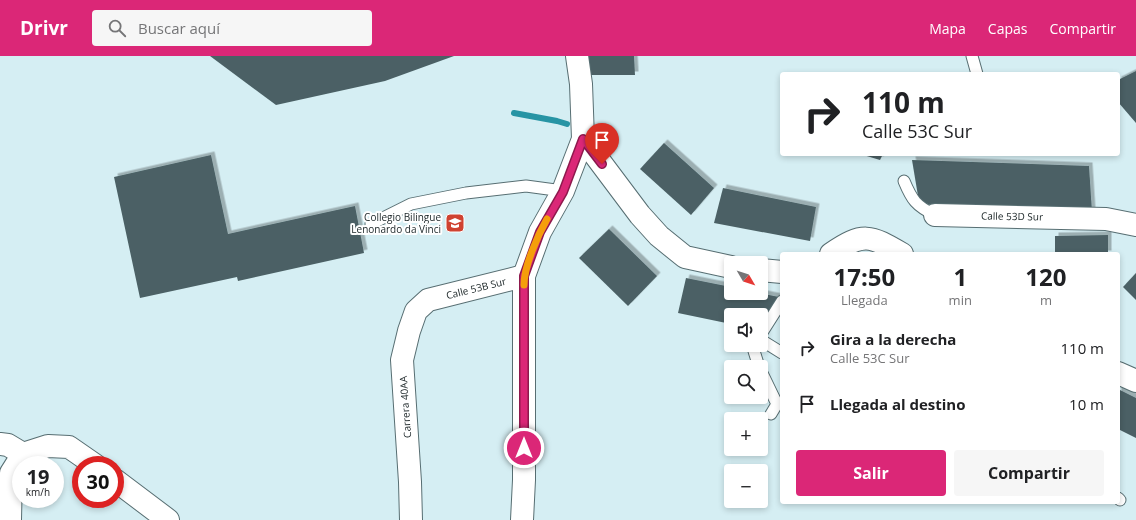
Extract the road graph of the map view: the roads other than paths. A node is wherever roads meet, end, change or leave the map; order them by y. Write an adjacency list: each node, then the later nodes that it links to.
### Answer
1 (577, 56): 4 (street)
2 (972, 56): 3 (lane)
3 (976, 72)
4 (583, 139): 6 (street); 12 (street)
5 (904, 181): 7 (lane, Calle 53D Sur)
6 (563, 192): 8 (lane); 15 (street)
7 (935, 215): 9 (street, Calle 53D Sur)
8 (371, 224)
9 (1136, 225)
10 (834, 252): 11 (street)
11 (899, 252)
12 (724, 265)
13 (768, 271): 14 (street)
14 (780, 272)
15 (524, 276): 16 (street, Calle 53B Sur); 32 (street)
16 (428, 300): 31 (street, Carrera 40AA)
17 (780, 304): 18 (lane)
18 (768, 323)
19 (768, 345): 20 (lane)
20 (780, 353)
21 (1120, 374): 22 (street)
22 (1136, 381)
23 (768, 385): 24 (lane)
24 (771, 414)
25 (0, 444): 26 (street)
26 (23, 454): 27 (street); 29 (street)
27 (82, 456)
28 (124, 487): 30 (street)
29 (10, 520)
30 (168, 520)
31 (411, 520)
32 (522, 520)

